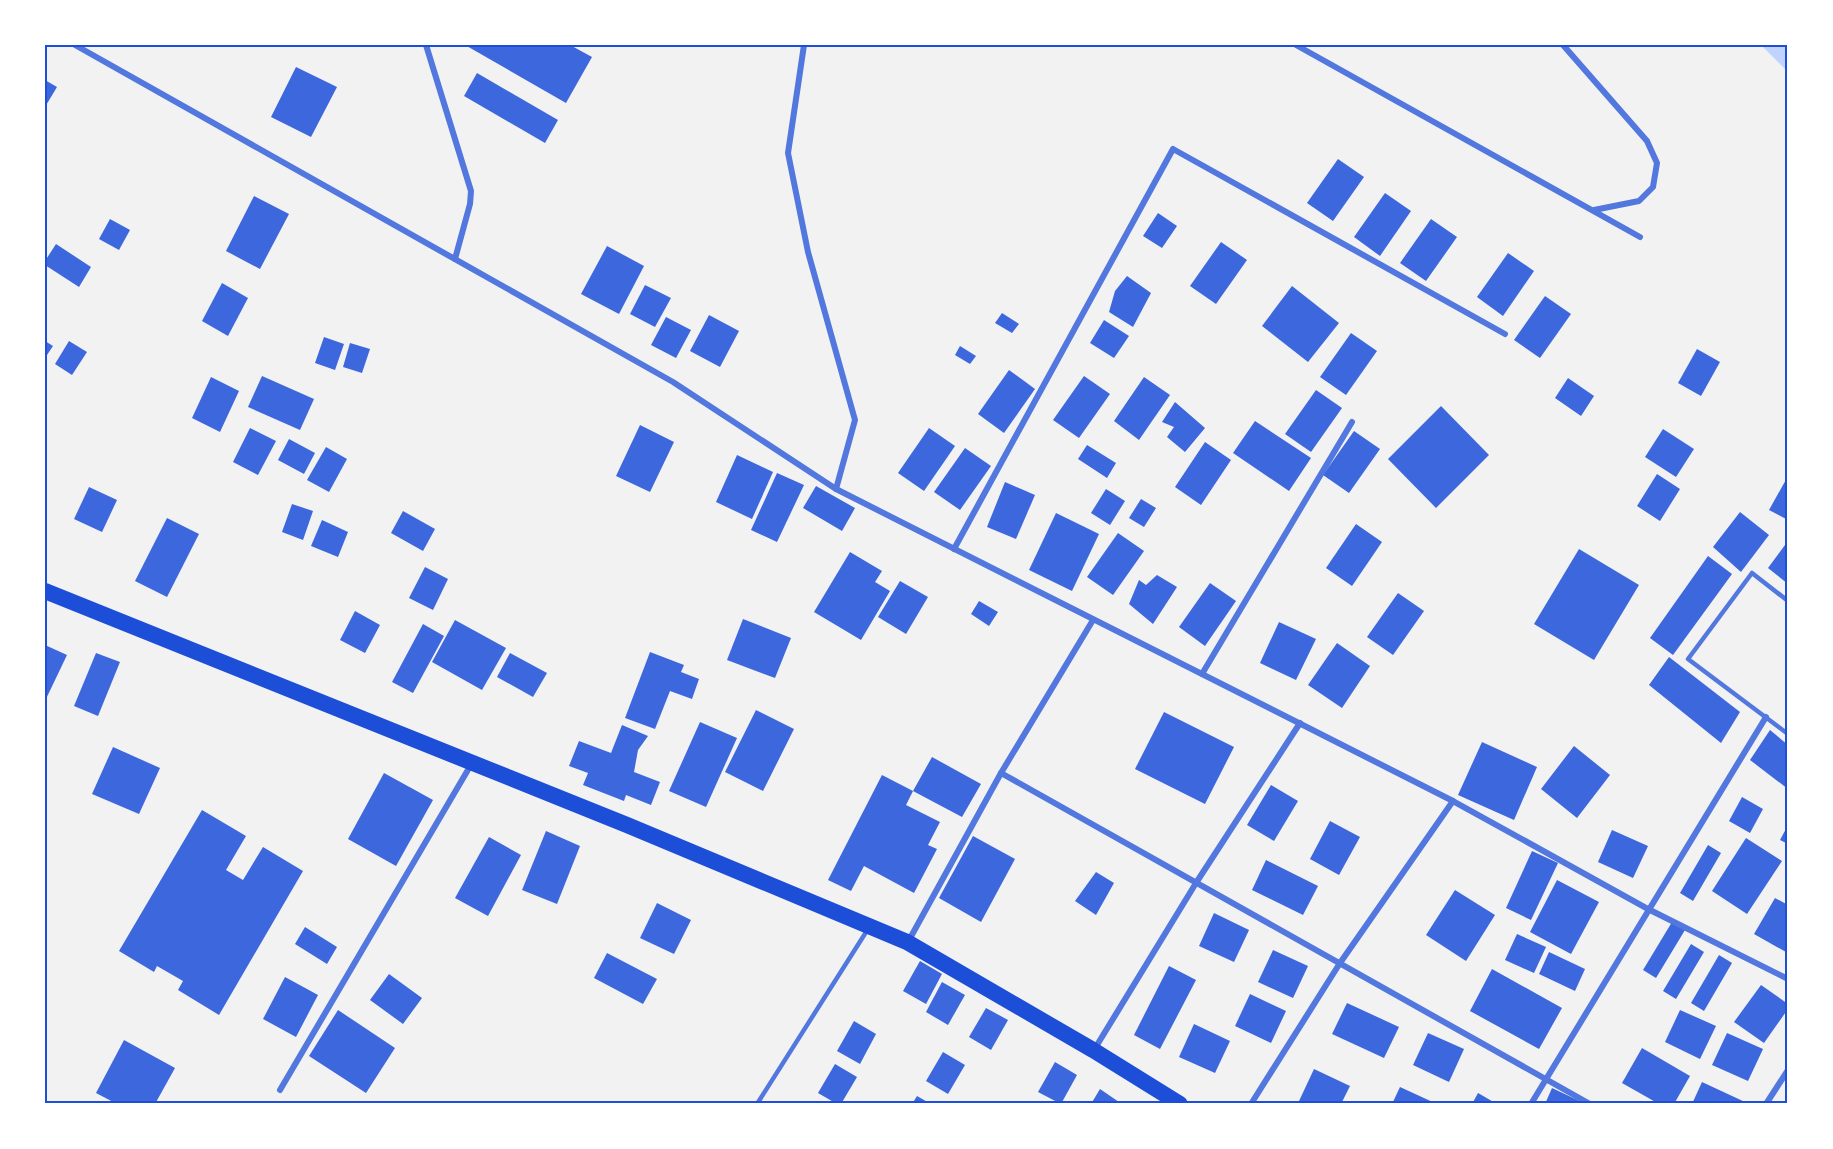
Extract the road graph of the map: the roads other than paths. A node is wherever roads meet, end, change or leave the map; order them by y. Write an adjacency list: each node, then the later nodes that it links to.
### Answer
1 (75, 45): 8 (street)
2 (426, 45): 8 (street)
3 (804, 45): 11 (street)
4 (1296, 45): 6 (street)
5 (1563, 45): 6 (street)
6 (1593, 210): 7 (street)
7 (1640, 237)
8 (455, 259): 11 (street)
9 (1505, 334): 12 (street)
10 (1352, 422): 16 (street)
11 (836, 489): 12 (street)
12 (954, 549): 15 (street)
13 (45, 591): 20 (highway)
14 (1788, 601): 17 (lane)
15 (1093, 620): 16 (street); 21 (street)
16 (1202, 674): 18 (street)
17 (1766, 717): 19 (lane); 24 (street)
18 (1300, 723): 22 (street); 23 (street)
19 (1788, 734)
20 (472, 763): 25 (highway); 32 (street)
21 (1002, 773): 23 (street); 26 (street)
22 (1453, 801): 24 (street); 27 (street)
23 (1196, 883): 27 (street); 29 (street)
24 (1650, 910): 28 (street); 31 (street)
25 (869, 926): 26 (highway); 33 (lane)
26 (907, 942): 29 (highway)
27 (1340, 963): 31 (street); 35 (street)
28 (1788, 979)
29 (1093, 1050): 34 (highway)
30 (1788, 1070): 38 (street)
31 (1546, 1080): 36 (street); 37 (street)
32 (280, 1090)
33 (757, 1104)
34 (1180, 1104)
35 (1251, 1104)
36 (1531, 1104)
37 (1590, 1104)
38 (1766, 1104)

